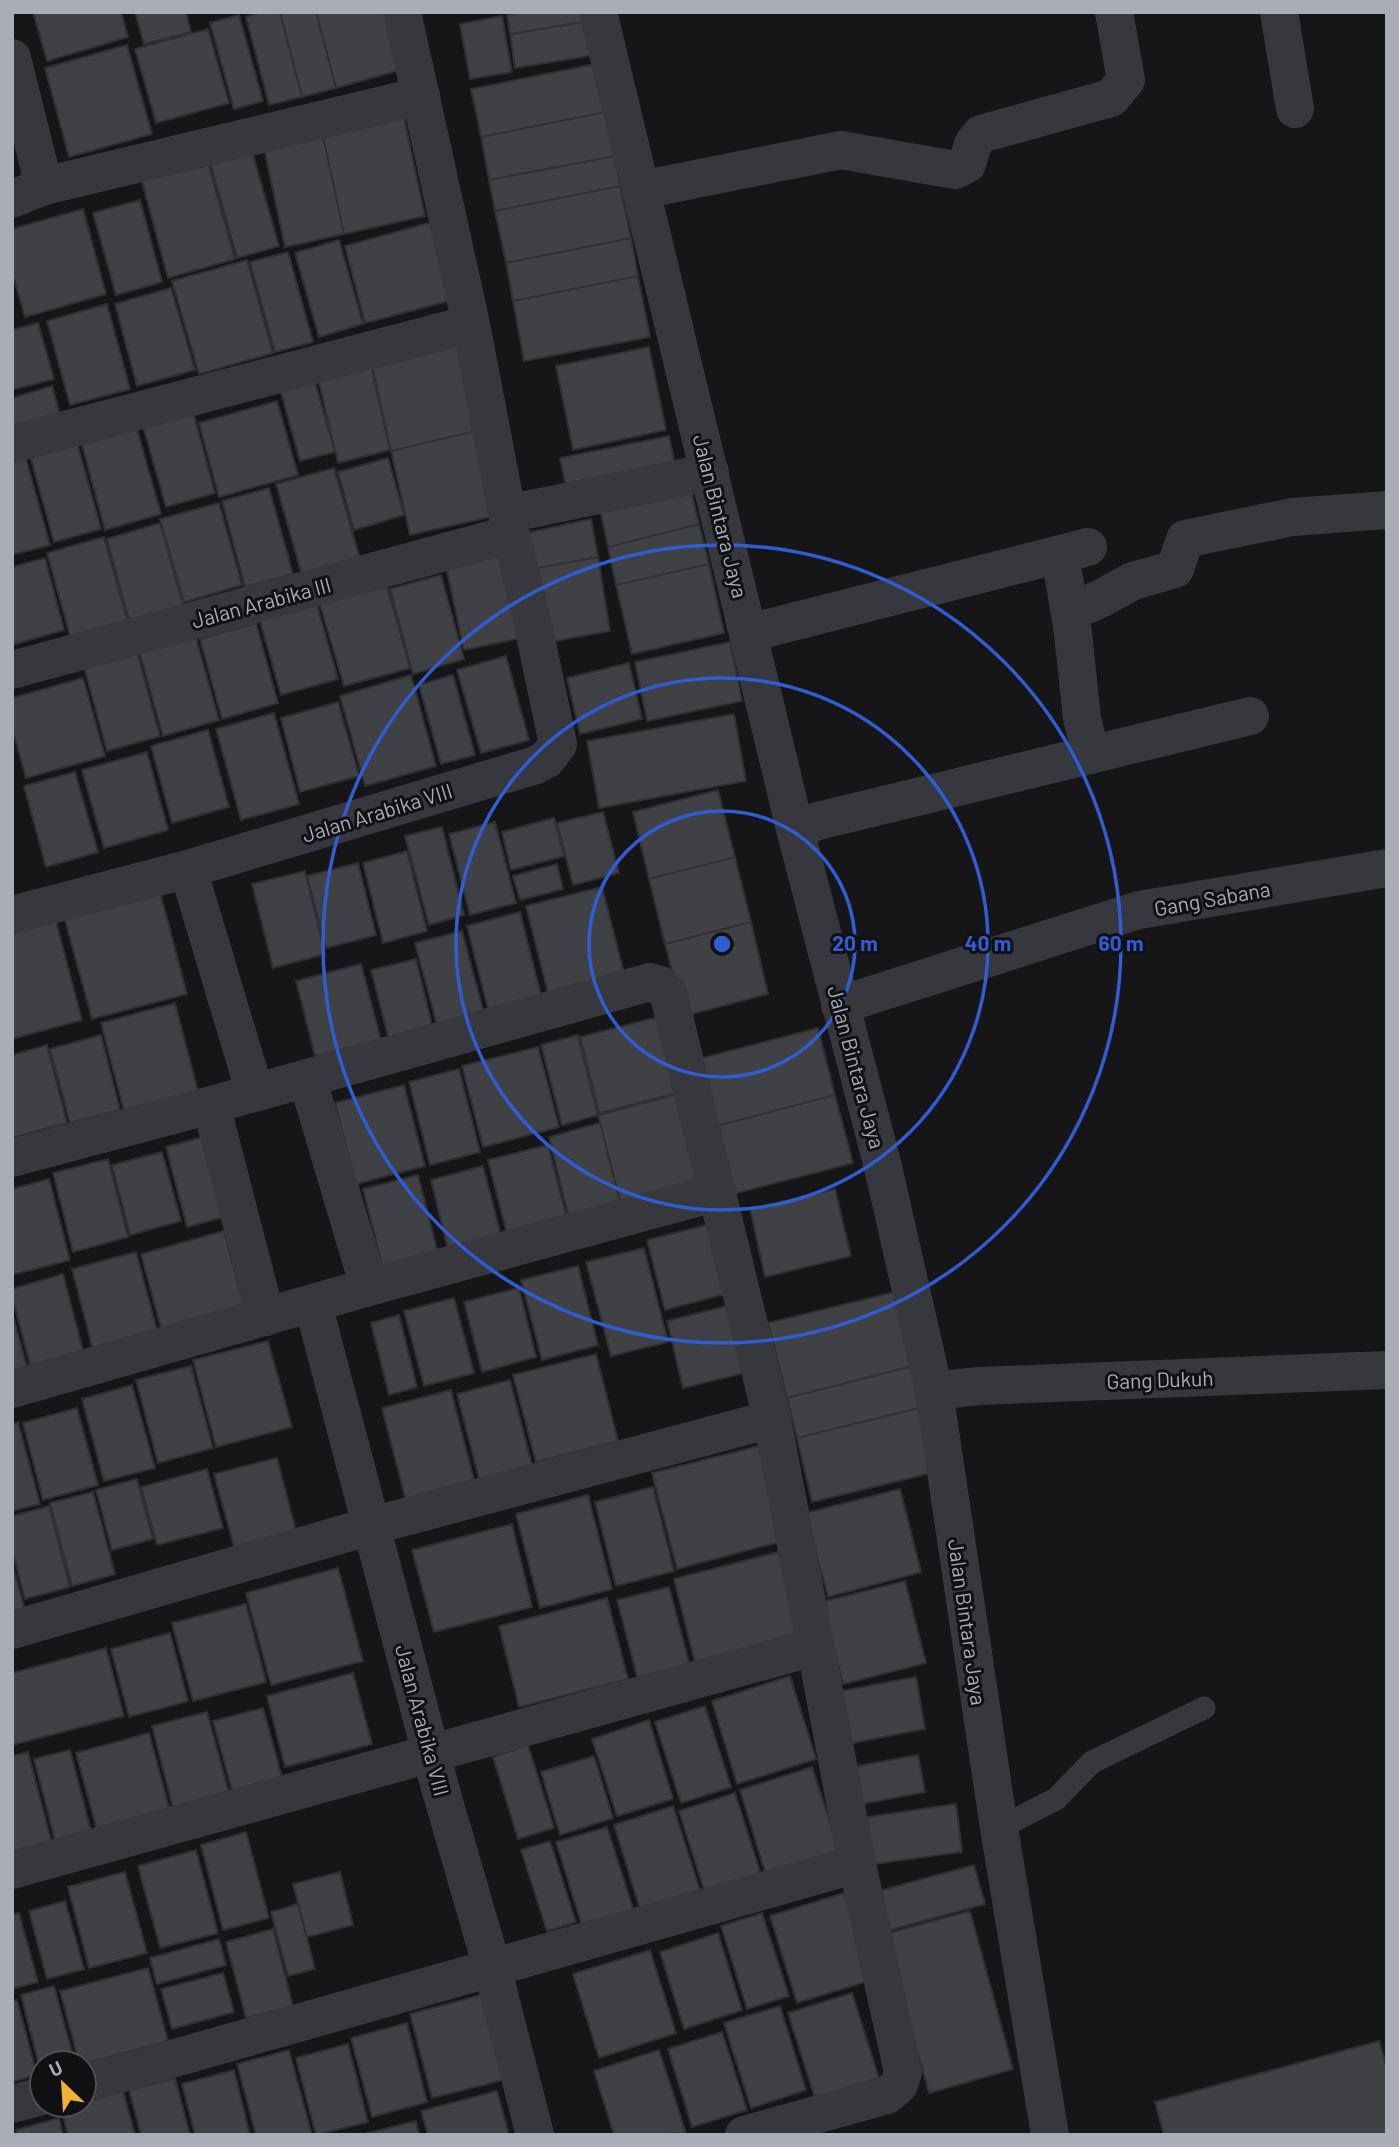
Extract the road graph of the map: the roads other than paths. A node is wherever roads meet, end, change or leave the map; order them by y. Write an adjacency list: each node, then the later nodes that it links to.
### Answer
1 (402, 12): 6 (street)
2 (598, 12): 8 (street, Jalan Bintara Jaya)
3 (1114, 12): 8 (street)
4 (1279, 12): 7 (street)
5 (12, 58): 9 (street)
6 (421, 96): 9 (street); 10 (street)
7 (1295, 109)
8 (641, 190): 12 (street, Jalan Bintara Jaya)
9 (28, 193)
10 (471, 324): 11 (street); 14 (street)
11 (12, 443)
12 (710, 472): 14 (street, Jalan Arabika III); 16 (street, Jalan Bintara Jaya)
13 (1387, 510): 15 (street)
14 (509, 524): 17 (street, Jalan Arabika III); 22 (street, Jalan Arabika VIII)
15 (1070, 612): 16 (street); 19 (street)
16 (750, 633): 20 (street, Jalan Bintara Jaya)
17 (12, 670)
18 (1250, 716): 19 (street)
19 (1091, 755): 20 (street)
20 (795, 829): 24 (street, Jalan Bintara Jaya)
21 (1387, 868): 24 (street, Gang Sabana)
22 (188, 869): 23 (street, Jalan Arabika VIII); 26 (street)
23 (12, 915)
24 (840, 1005): 35 (street, Jalan Bintara Jaya)
25 (307, 1078): 26 (street); 29 (street); 30 (street)
26 (255, 1093): 27 (street)
27 (212, 1105): 28 (street); 32 (street)
28 (12, 1158)
29 (718, 1192): 30 (street); 36 (street)
30 (369, 1287): 31 (street)
31 (313, 1304): 32 (street); 37 (street, Jalan Arabika VIII)
32 (266, 1317): 34 (street)
33 (1387, 1370): 35 (street, Gang Dukuh)
34 (12, 1389)
35 (934, 1391): 42 (street, Jalan Bintara Jaya)
36 (772, 1419): 37 (street); 39 (street)
37 (371, 1527): 38 (street); 41 (street, Jalan Arabika VIII)
38 (12, 1630)
39 (814, 1647): 41 (street); 43 (street)
40 (1204, 1708): 42 (lane)
41 (431, 1753): 44 (street); 45 (street, Jalan Arabika VIII)
42 (999, 1828): 49 (street, Jalan Bintara Jaya)
43 (857, 1864): 45 (street); 48 (street)
44 (12, 1870)
45 (492, 1967): 46 (street); 47 (street, Jalan Arabika VIII)
46 (98, 2080)
47 (535, 2135)
48 (744, 2135)
49 (1050, 2135)

